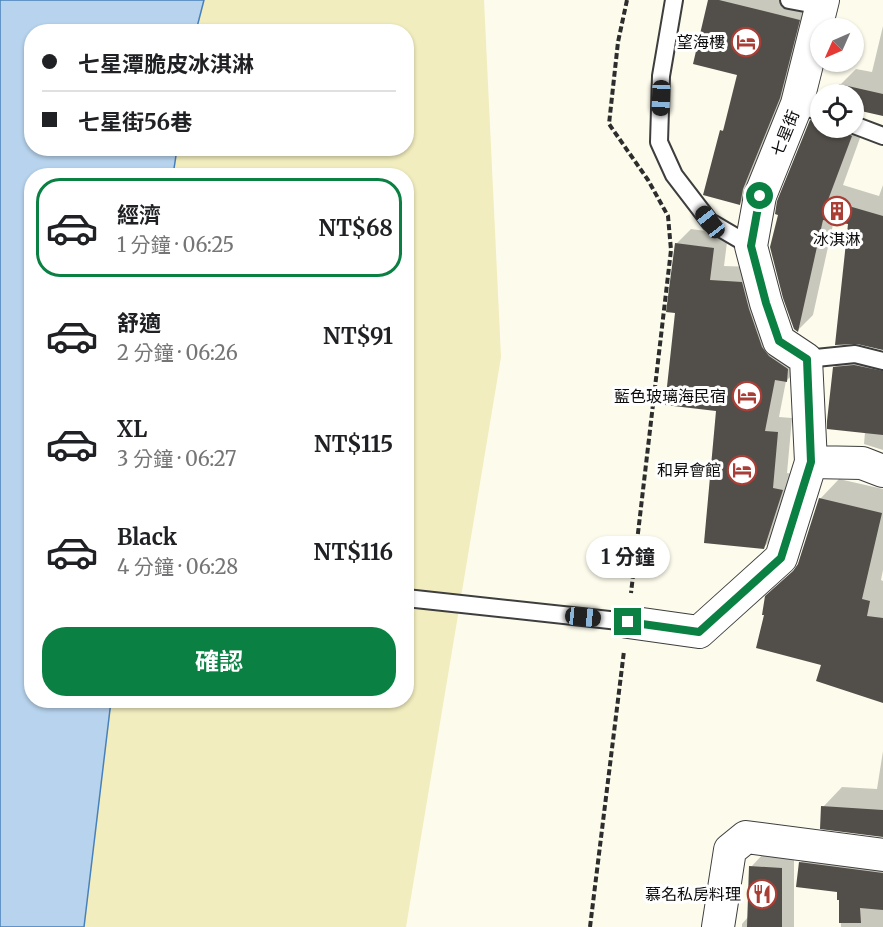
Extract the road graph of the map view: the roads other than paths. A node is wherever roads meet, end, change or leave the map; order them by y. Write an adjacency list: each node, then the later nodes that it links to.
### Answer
1 (674, 0): 7 (lane)
2 (789, 0): 3 (lane)
3 (822, 3): 4 (street, 七星街)
4 (809, 108): 7 (street, 七星街)
5 (864, 129): 6 (lane)
6 (883, 136)
7 (751, 246): 8 (street, 七星街)
8 (807, 359): 9 (lane); 10 (street)
9 (883, 361)
10 (811, 462): 11 (street); 13 (street)
11 (883, 471)
12 (414, 599): 13 (lane)
13 (628, 622)
14 (883, 855): 15 (street)
15 (718, 927)

